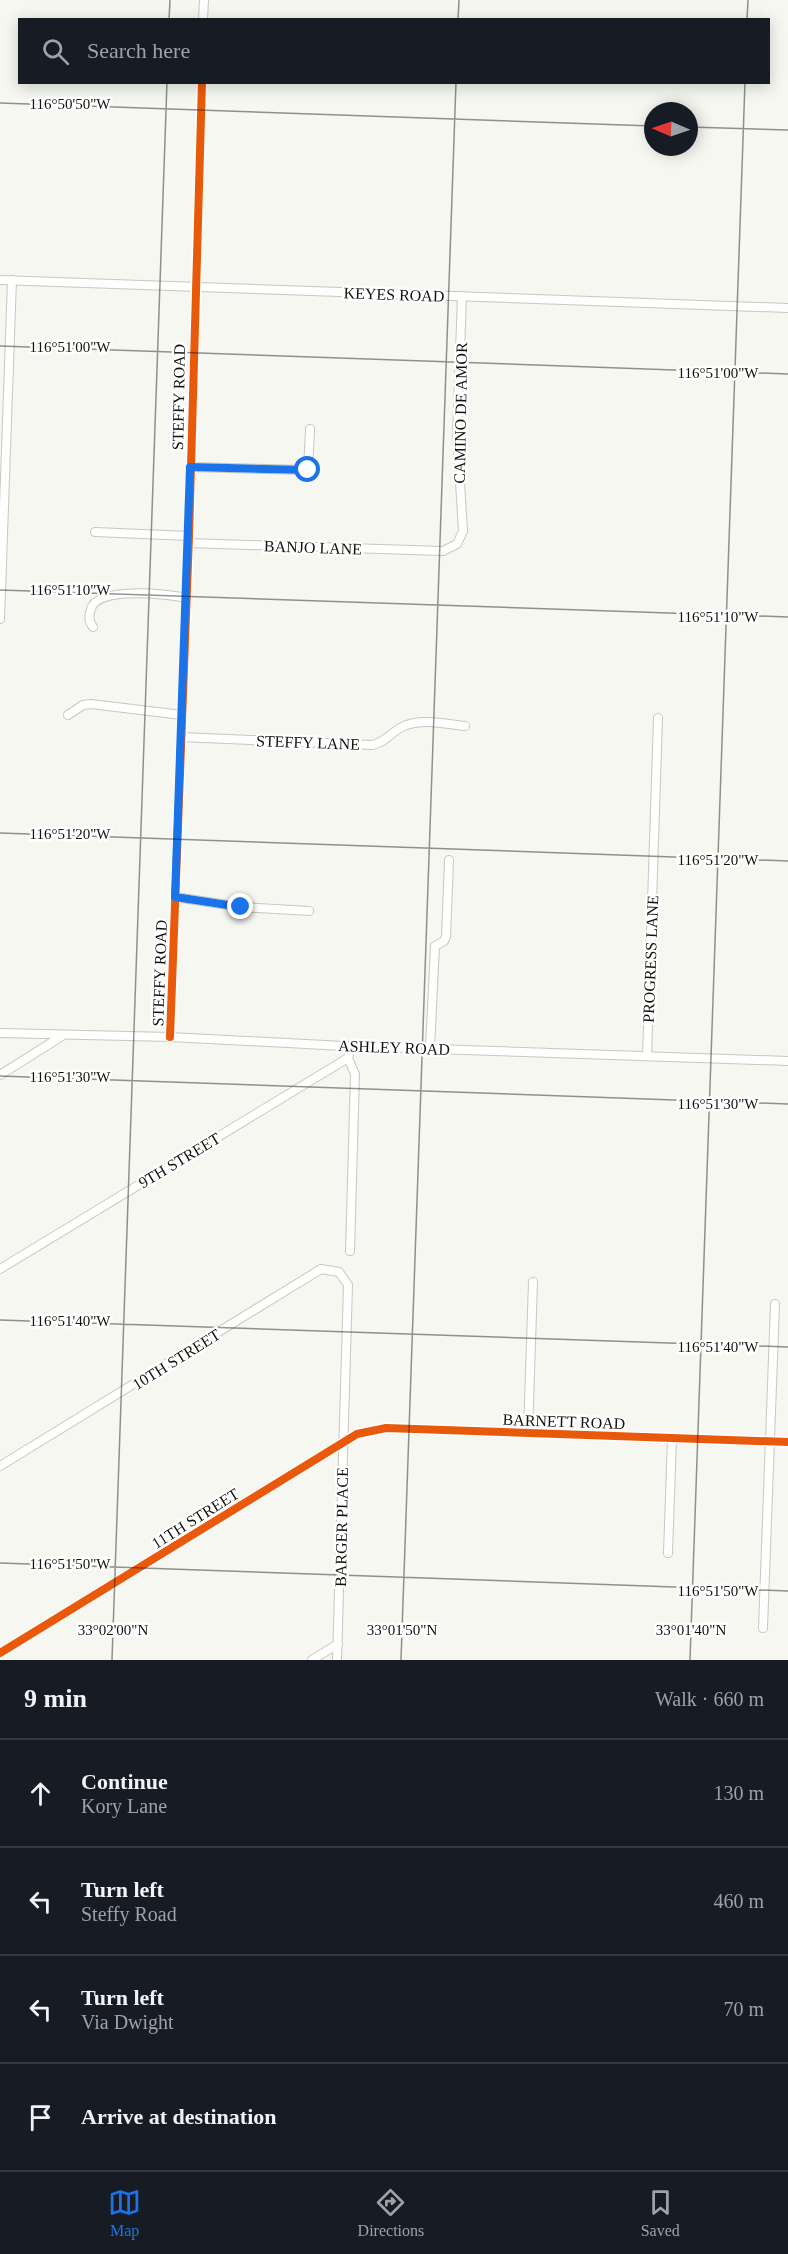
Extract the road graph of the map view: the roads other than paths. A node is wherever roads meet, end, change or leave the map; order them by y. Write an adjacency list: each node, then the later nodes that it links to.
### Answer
1 (204, 0): 2 (street)
2 (203, 18)
3 (202, 84): 6 (street, STEFFY ROAD)
4 (0, 280): 5 (street, KEYES ROAD)
5 (12, 280): 6 (street, KEYES ROAD); 15 (street)
6 (195, 287): 7 (street, KEYES ROAD); 10 (street, STEFFY ROAD)
7 (462, 296): 8 (street, KEYES ROAD); 13 (street, CAMINO DE AMOR)
8 (788, 308)
9 (310, 429): 10 (street)
10 (190, 467): 12 (street, STEFFY ROAD)
11 (96, 532): 12 (street, BANJO LANE)
12 (189, 540): 13 (street, BANJO LANE); 14 (street, STEFFY ROAD)
13 (438, 550)
14 (186, 598): 16 (street); 18 (street, STEFFY ROAD)
15 (0, 619)
16 (93, 627)
17 (68, 715): 18 (street)
18 (182, 715): 21 (street, STEFFY ROAD)
19 (658, 718): 30 (street, PROGRESS LANE)
20 (465, 726): 21 (street, STEFFY LANE)
21 (181, 737): 23 (street, STEFFY ROAD)
22 (449, 861): 29 (street)
23 (175, 897): 24 (street); 27 (street, STEFFY ROAD)
24 (309, 911)
25 (0, 1033): 26 (street, ASHLEY ROAD)
26 (63, 1036): 27 (street, ASHLEY ROAD); 33 (street)
27 (170, 1037): 28 (street, ASHLEY ROAD)
28 (352, 1046): 29 (street, ASHLEY ROAD); 31 (street)
29 (430, 1048): 30 (street, ASHLEY ROAD)
30 (647, 1056): 32 (street, ASHLEY ROAD)
31 (348, 1058): 34 (street); 35 (street, 9TH STREET)
32 (788, 1061)
33 (0, 1076)
34 (350, 1251)
35 (0, 1269)
36 (533, 1282): 39 (street)
37 (348, 1285): 42 (street, BARGER PLACE); 44 (street, 10TH STREET)
38 (775, 1304): 41 (street)
39 (528, 1433): 40 (street, BARNETT ROAD); 42 (street, BARNETT ROAD)
40 (672, 1438): 41 (street, BARNETT ROAD); 45 (street)
41 (770, 1441): 43 (street, BARNETT ROAD); 46 (street)
42 (342, 1442): 47 (street, BARGER PLACE); 48 (street, 11TH STREET)
43 (788, 1442)
44 (0, 1466)
45 (668, 1553)
46 (762, 1628)
47 (338, 1644): 49 (street); 50 (street, BARGER PLACE)
48 (0, 1653)
49 (312, 1660)
50 (338, 1660)

